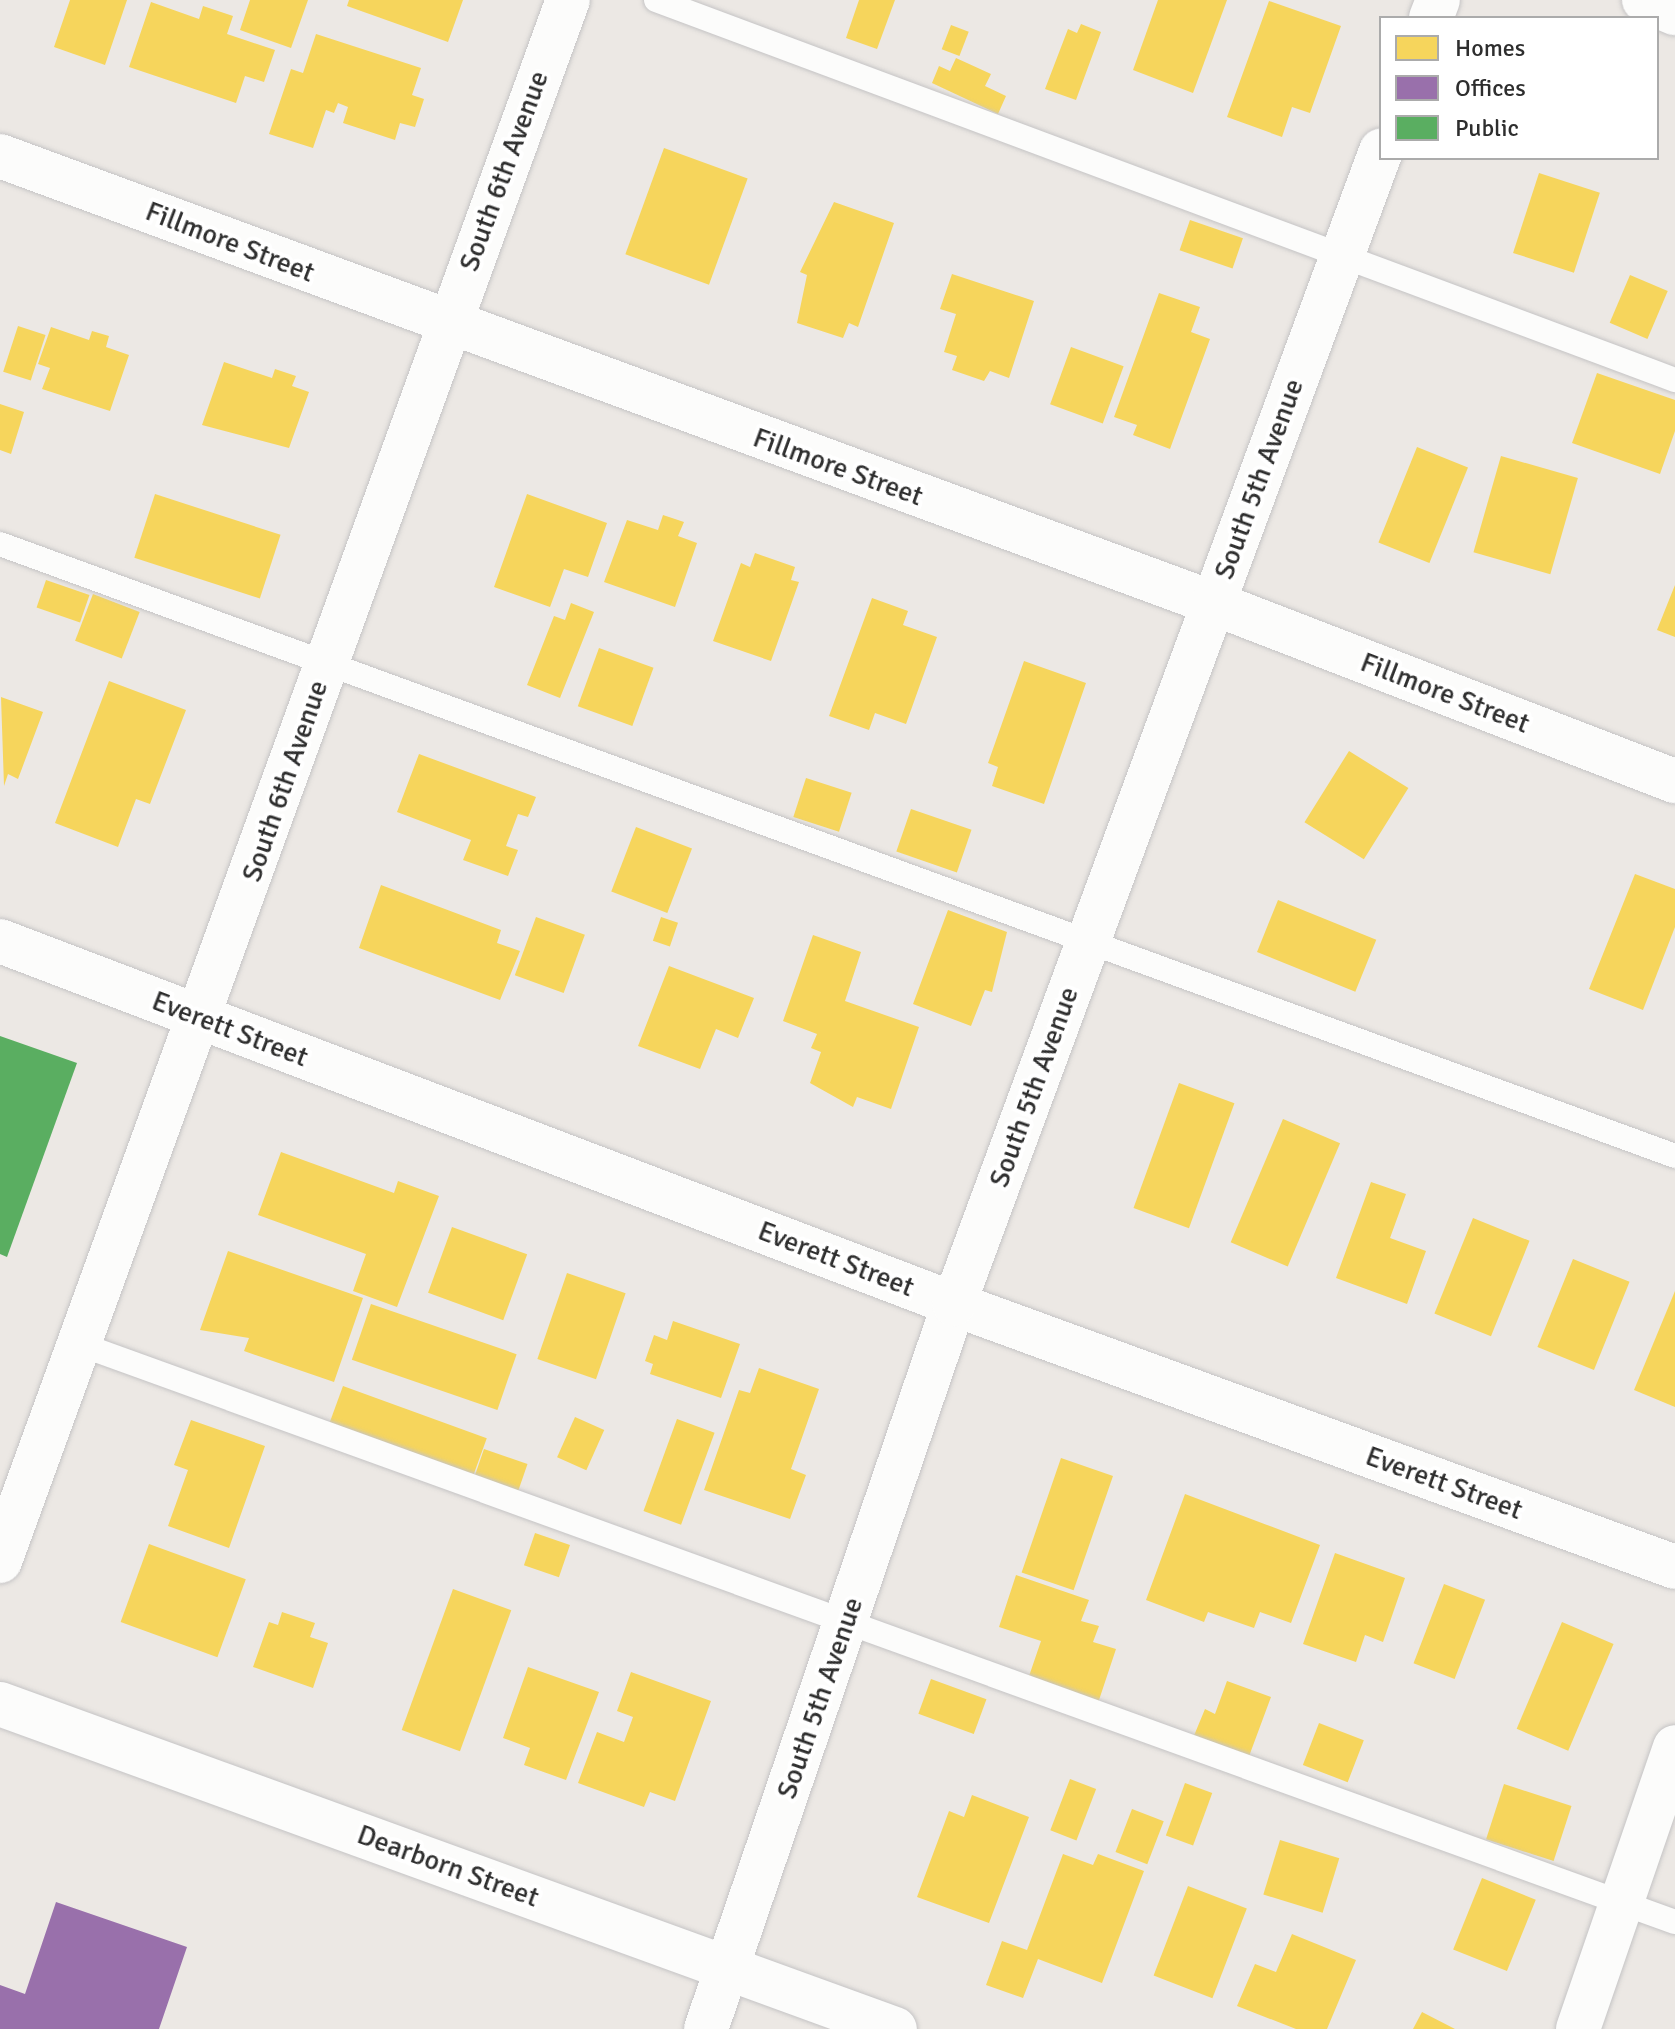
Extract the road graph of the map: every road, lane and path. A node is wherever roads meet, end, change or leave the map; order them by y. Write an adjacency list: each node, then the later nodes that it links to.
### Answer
1 (568, 0): 8 (street, South 6th Avenue)
2 (656, 0): 7 (lane)
3 (1644, 0): 4 (street)
4 (1675, 13)
5 (0, 156): 8 (street, Fillmore Street)
6 (1379, 156): 7 (street, South 5th Avenue)
7 (1342, 254): 9 (lane); 11 (street, South 5th Avenue)
8 (447, 324): 11 (street, Fillmore Street); 12 (street, South 6th Avenue)
9 (1675, 380)
10 (0, 544): 12 (lane)
11 (1213, 603): 13 (street, Fillmore Street); 15 (street, South 5th Avenue)
12 (325, 667): 15 (lane); 16 (street, South 6th Avenue)
13 (1675, 781)
14 (0, 941): 16 (street, Everett Street)
15 (1088, 942): 17 (lane); 18 (street, South 5th Avenue)
16 (202, 1018): 18 (street, Everett Street); 19 (street, South 6th Avenue)
17 (1675, 1156)
18 (954, 1304): 21 (street, Everett Street); 22 (street, South 5th Avenue)
19 (79, 1344): 20 (street, South 6th Avenue); 22 (lane)
20 (0, 1561)
21 (1675, 1567)
22 (845, 1625): 25 (lane); 27 (street, South 5th Avenue)
23 (0, 1704): 27 (street, Dearborn Street)
24 (1675, 1747): 25 (street)
25 (1622, 1902): 26 (lane); 30 (street)
26 (1675, 1922)
27 (729, 1968): 28 (street, South 5th Avenue); 29 (street, Dearborn Street)
28 (706, 2029)
29 (895, 2029)
30 (1578, 2029)

